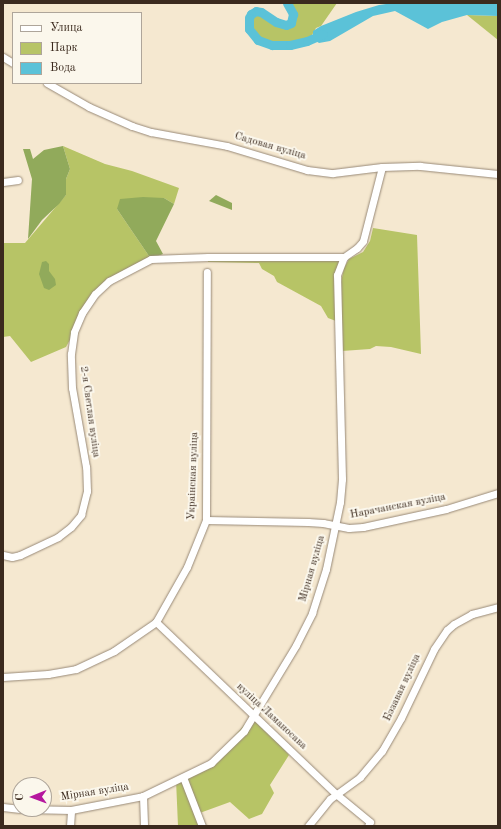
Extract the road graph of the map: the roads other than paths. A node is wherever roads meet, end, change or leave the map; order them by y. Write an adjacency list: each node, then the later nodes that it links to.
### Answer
1 (3, 57): 2 (street)
2 (12, 62)
3 (49, 84): 4 (street, Садовая вуліца)
4 (382, 167): 5 (street, Садовая вуліца); 8 (street)
5 (498, 174)
6 (18, 180): 7 (street)
7 (3, 182)
8 (344, 257): 12 (street, Мірная вуліца); 13 (street, 2-я Светлая вуліца)
9 (207, 272): 11 (street, Украінская вуліца)
10 (498, 493): 12 (street, Нарачанская вуліца)
11 (206, 520): 12 (street, Нарачанская вуліца); 15 (street, Украінская вуліца)
12 (336, 526): 17 (street, Мірная вуліца)
13 (3, 555)
14 (498, 607): 19 (street, Бэзавая вуліца)
15 (156, 622): 16 (street, Украінская вуліца); 17 (street, вуліца Ламаносава)
16 (3, 677)
17 (253, 715): 18 (street, Мірная вуліца); 19 (street, вуліца Ламаносава)
18 (183, 777): 20 (street, Мірная вуліца); 26 (street)
19 (336, 794): 23 (street, вуліца Ламаносава); 27 (street, Бэзавая вуліца)
20 (143, 796): 22 (street, Мірная вуліца); 25 (street)
21 (52, 810): 22 (street, Мірная вуліца)
22 (71, 810): 24 (street)
23 (371, 825)
24 (70, 826)
25 (144, 826)
26 (202, 826)
27 (308, 826)

